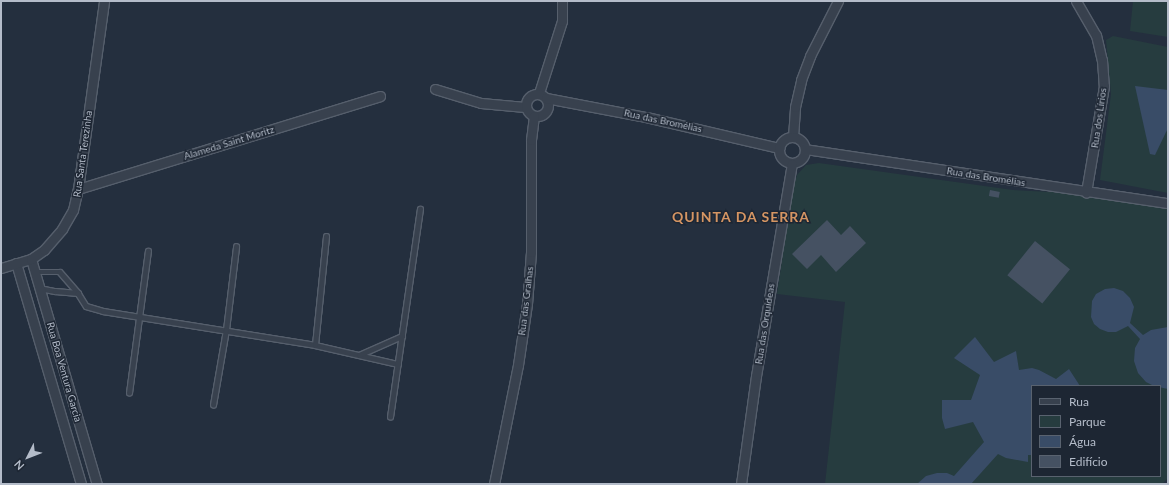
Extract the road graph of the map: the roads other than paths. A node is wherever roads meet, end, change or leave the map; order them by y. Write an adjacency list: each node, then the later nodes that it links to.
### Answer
1 (104, 1): 14 (street, Rua Santa Terezinha)
2 (562, 1): 7 (street)
3 (838, 1): 10 (street)
4 (1076, 1): 15 (street, Rua dos Lírios)
5 (435, 89): 8 (street)
6 (380, 96): 14 (street, Alameda Saint Moritz)
7 (543, 96): 8 (street); 9 (street); 11 (street, Rua das Bromélias)
8 (525, 107): 9 (street)
9 (534, 116): 39 (street, Rua das Gralhas)
10 (793, 137): 11 (street); 12 (street)
11 (780, 148): 13 (street)
12 (805, 149): 13 (street); 15 (street, Rua das Bromélias)
13 (792, 164): 40 (street, Rua das Orquídeas)
14 (78, 189): 21 (street, Rua Santa Terezinha)
15 (1086, 192): 16 (street, Rua das Bromélias)
16 (1168, 203)
17 (420, 209): 30 (lane)
18 (326, 237): 31 (lane)
19 (236, 247): 29 (lane)
20 (148, 251): 28 (lane)
21 (31, 259): 22 (street, Rua Santa Terezinha); 24 (street, Rua Boa Ventura Garcia)
22 (16, 263): 23 (street, Rua Santa Terezinha); 27 (street, Rua Boa Ventura Garcia)
23 (1, 268)
24 (35, 272): 25 (street, Rua Boa Ventura Garcia); 26 (lane)
25 (40, 290): 26 (lane); 27 (street); 38 (street, Rua Boa Ventura Garcia)
26 (78, 293): 28 (lane)
27 (26, 296): 37 (street, Rua Boa Ventura Garcia)
28 (140, 318): 29 (lane); 34 (lane)
29 (226, 330): 31 (lane); 35 (lane)
30 (402, 336): 32 (lane); 33 (lane)
31 (315, 345): 32 (lane)
32 (359, 355): 33 (lane)
33 (398, 364): 36 (lane)
34 (129, 393)
35 (213, 405)
36 (390, 417)
37 (81, 484)
38 (97, 484)
39 (494, 484)
40 (741, 484)

